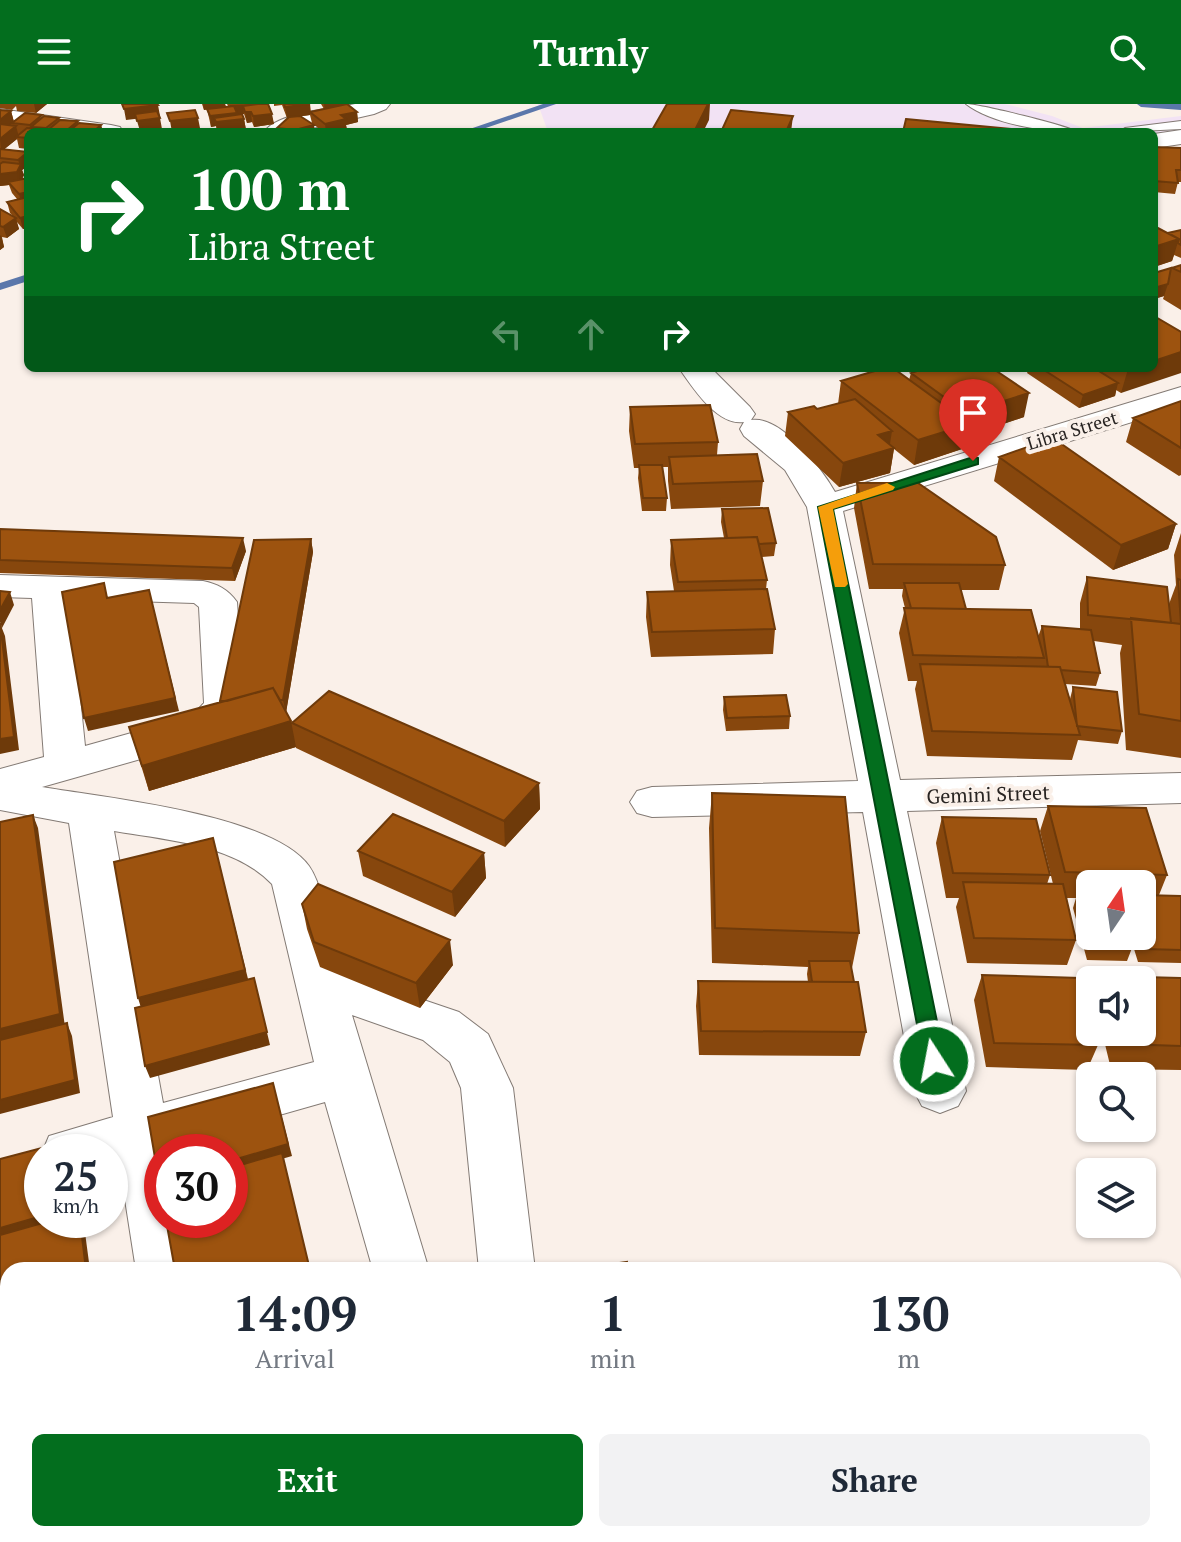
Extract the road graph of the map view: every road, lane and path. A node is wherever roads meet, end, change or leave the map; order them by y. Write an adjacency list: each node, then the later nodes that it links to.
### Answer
1 (378, 104): 6 (street)
2 (972, 104): 7 (lane)
3 (0, 116): 5 (street)
4 (1181, 125): 8 (lane)
5 (83, 128)
6 (285, 128)
7 (1052, 128)
8 (1157, 128)
9 (1181, 137): 10 (street)
10 (1158, 140)
11 (698, 372): 13 (street)
12 (1181, 397): 13 (street, Libra Street)
13 (825, 507): 20 (street)
14 (0, 586): 15 (street)
15 (50, 588): 16 (street); 16 (street)
16 (66, 766): 17 (street)
17 (0, 784)
18 (1181, 788): 20 (street, Gemini Street)
19 (0, 795): 22 (street)
20 (882, 796): 21 (street, Gemini Street); 25 (street)
21 (652, 802)
22 (89, 810): 23 (street); 26 (street)
23 (319, 984): 24 (street); 30 (street)
24 (343, 1076): 26 (street); 29 (street)
25 (940, 1091)
26 (141, 1132): 27 (street); 28 (street)
27 (128, 1136)
28 (163, 1262)
29 (399, 1262)
30 (506, 1262)

